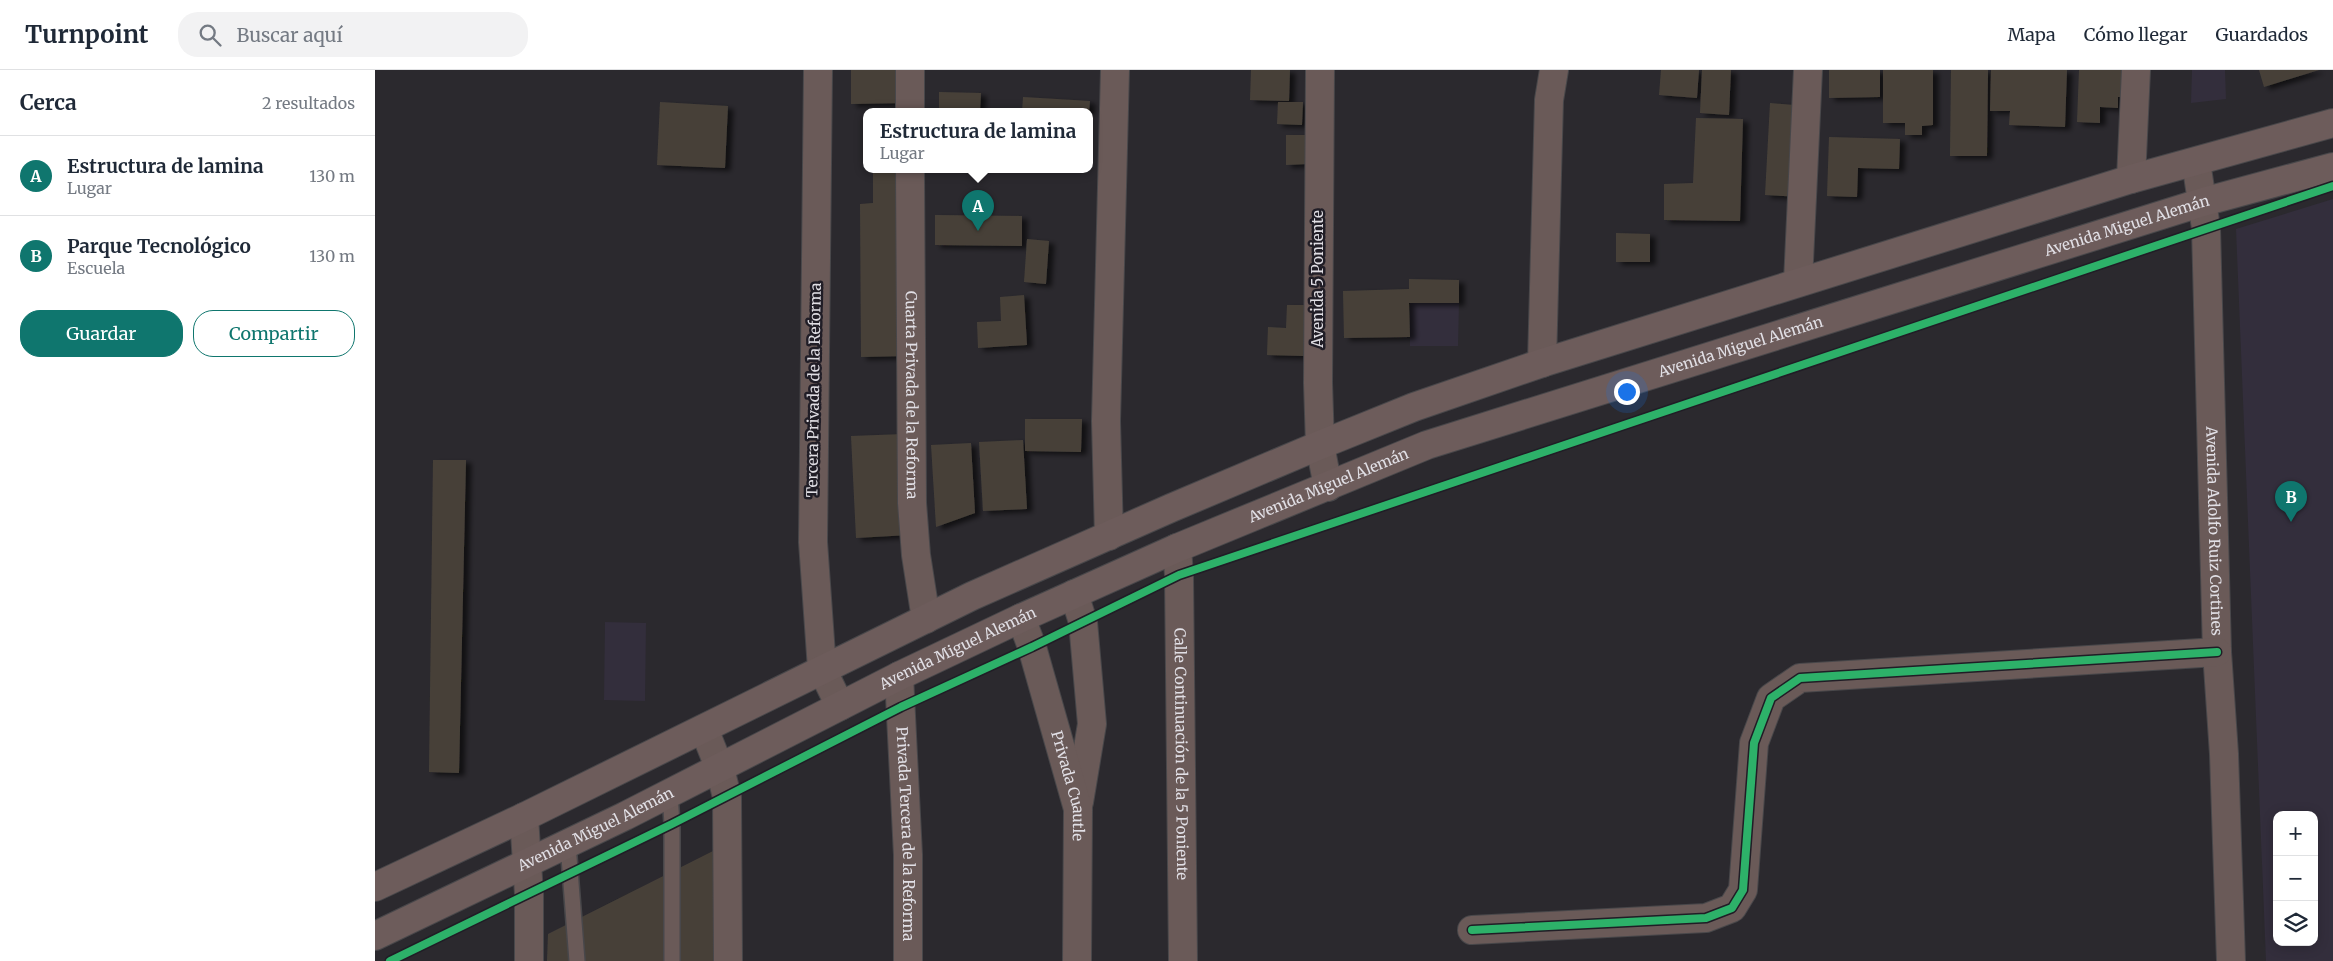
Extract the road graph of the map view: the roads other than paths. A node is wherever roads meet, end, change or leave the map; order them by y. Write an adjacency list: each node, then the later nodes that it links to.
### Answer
1 (818, 70): 25 (street, Tercera Privada de la Reforma)
2 (910, 70): 8 (street)
3 (1115, 70): 19 (street)
4 (1320, 70): 17 (street, Avenida 5 Poniente)
5 (1554, 70): 16 (street)
6 (1808, 70): 15 (street)
7 (2136, 70): 13 (street)
8 (910, 108)
9 (2333, 123): 10 (main road)
10 (2196, 162): 13 (main road); 14 (street, Avenida Adolfo Ruiz Cortines)
11 (2333, 167): 14 (main road, Avenida Miguel Alemán)
12 (910, 173): 22 (street, Cuarta Privada de la Reforma)
13 (2131, 179): 15 (main road)
14 (2203, 202): 18 (main road, Avenida Miguel Alemán); 24 (street, Avenida Adolfo Ruiz Cortines)
15 (1798, 282): 16 (main road)
16 (1542, 363): 17 (main road)
17 (1320, 444): 18 (street, Avenida 5 Poniente); 19 (main road)
18 (1328, 487): 20 (main road, Avenida Miguel Alemán)
19 (1109, 536): 22 (main road)
20 (1177, 548): 21 (main road, Avenida Miguel Alemán); 44 (street, Calle Continuación de la 5 Poniente)
21 (1074, 594): 23 (main road, Avenida Miguel Alemán); 31 (street)
22 (926, 618): 25 (main road)
23 (1021, 618): 26 (main road, Avenida Miguel Alemán); 31 (street, Privada Cuautle)
24 (2217, 652): 36 (street); 45 (street, Avenida Adolfo Ruiz Cortines)
25 (822, 670): 27 (street, Tercera Privada de la Reforma); 28 (main road)
26 (899, 676): 27 (main road, Avenida Miguel Alemán); 42 (street, Privada Tercera de la Reforma)
27 (840, 706): 29 (main road, Avenida Miguel Alemán)
28 (704, 729): 29 (street); 32 (main road)
29 (720, 768): 30 (main road, Avenida Miguel Alemán); 41 (street)
30 (670, 794): 33 (main road, Avenida Miguel Alemán); 40 (lane)
31 (1078, 809): 43 (street, Privada Cuautle)
32 (524, 817): 34 (street); 35 (main road)
33 (568, 844): 34 (main road, Avenida Miguel Alemán); 39 (lane)
34 (527, 864): 37 (main road, Avenida Miguel Alemán); 38 (street)
35 (375, 887)
36 (1472, 930)
37 (375, 936)
38 (529, 961)
39 (577, 961)
40 (672, 961)
41 (727, 961)
42 (908, 961)
43 (1077, 961)
44 (1183, 961)
45 (2231, 961)

